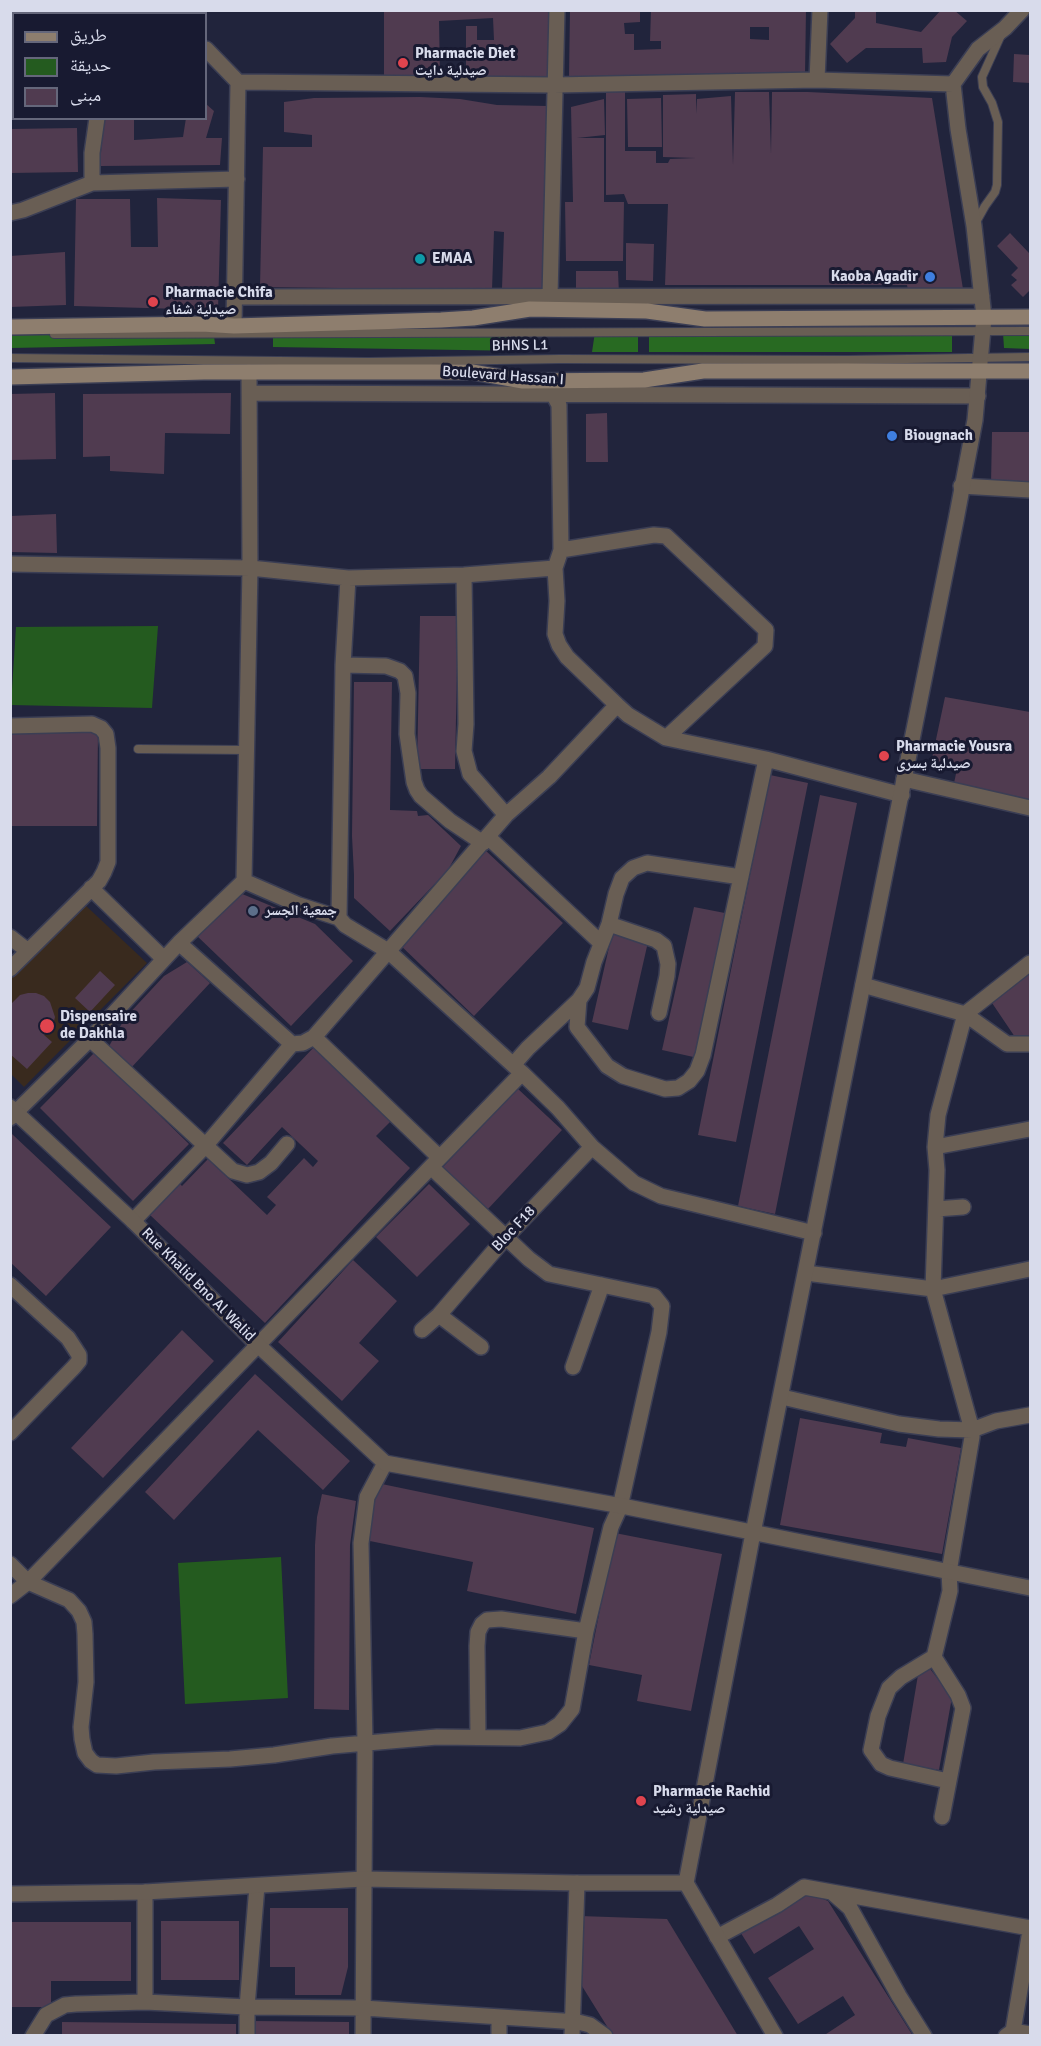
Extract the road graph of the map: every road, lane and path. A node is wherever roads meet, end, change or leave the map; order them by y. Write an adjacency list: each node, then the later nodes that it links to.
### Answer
1 (557, 10): 9 (street)
2 (820, 10): 6 (street)
3 (1022, 10): 4 (street)
4 (1005, 28): 8 (street); 14 (lane)
5 (207, 50): 7 (street)
6 (816, 80): 8 (street); 9 (street)
7 (238, 82): 9 (street); 11 (street)
8 (953, 84): 14 (street)
9 (554, 85): 15 (street)
10 (97, 120): 12 (street)
11 (237, 179): 12 (street); 17 (street)
12 (92, 183): 13 (street)
13 (10, 213)
14 (974, 226): 16 (street)
15 (550, 296): 16 (street); 17 (street)
16 (982, 296): 19 (street)
17 (235, 297): 20 (street)
18 (1030, 317): 19 (main road)
19 (984, 324): 20 (main road); 22 (lane, BHNS L1); 23 (lane, BHNS L1); 26 (street)
20 (234, 326): 21 (main road)
21 (10, 327)
22 (1030, 331)
23 (10, 334)
24 (1030, 357): 26 (lane, BHNS L1)
25 (10, 358): 26 (lane, BHNS L1)
26 (981, 364): 27 (main road, Boulevard Hassan I); 31 (main road, Boulevard Hassan I); 34 (street)
27 (1030, 371)
28 (249, 372): 29 (main road, Boulevard Hassan I); 30 (main road, Boulevard Hassan I); 32 (street)
29 (10, 377)
30 (545, 380): 31 (main road, Boulevard Hassan I); 33 (street)
31 (637, 387): 33 (street); 34 (street)
32 (249, 393): 33 (street); 39 (street)
33 (554, 394): 37 (street)
34 (978, 396): 35 (street)
35 (961, 486): 36 (street); 50 (street)
36 (1030, 490)
37 (561, 550): 40 (street); 46 (street)
38 (10, 564): 39 (street)
39 (250, 568): 42 (street); 48 (street)
40 (555, 568): 41 (street); 44 (street)
41 (464, 575): 42 (street); 53 (street)
42 (348, 578): 43 (street)
43 (343, 665): 54 (street); 58 (street)
44 (617, 705): 46 (street); 53 (street)
45 (10, 726): 57 (street)
46 (666, 738): 49 (street)
47 (138, 749): 48 (lane)
48 (247, 750): 56 (street)
49 (766, 759): 51 (street); 55 (street)
50 (904, 779): 51 (street); 52 (street)
51 (902, 795): 68 (street)
52 (1030, 808)
53 (506, 815): 54 (street)
54 (485, 840): 62 (street); 64 (street)
55 (741, 877): 59 (street); 69 (street)
56 (244, 881): 58 (street); 61 (street)
57 (91, 888): 63 (street); 65 (street)
58 (339, 918): 64 (street)
59 (609, 924): 62 (street); 70 (street)
60 (10, 937): 63 (street)
61 (179, 943): 65 (street); 74 (street)
62 (601, 943): 69 (street)
63 (28, 951): 67 (street)
64 (387, 951): 72 (street); 76 (street)
65 (164, 959): 73 (street)
66 (1030, 963): 71 (street)
67 (10, 969)
68 (863, 985): 71 (street); 87 (street)
69 (579, 1000): 76 (street)
70 (659, 1013)
71 (965, 1014): 75 (street); 82 (street)
72 (314, 1037): 74 (street); 83 (street)
73 (90, 1039): 77 (street); 80 (street)
74 (292, 1044): 80 (street)
75 (1030, 1044)
76 (517, 1069): 81 (street); 83 (street)
77 (12, 1112): 86 (street, Rue Khalid Bno Al Walid)
78 (1030, 1129): 82 (street)
79 (287, 1143): 80 (street)
80 (206, 1145): 86 (street)
81 (592, 1147): 87 (street); 88 (street, Bloc F18)
82 (935, 1147): 85 (street)
83 (435, 1162): 88 (street); 96 (street)
84 (963, 1208): 85 (street)
85 (936, 1209): 93 (street)
86 (133, 1221): 96 (street, Rue Khalid Bno Al Walid)
87 (814, 1233): 90 (street)
88 (506, 1237): 92 (street); 94 (street, Bloc F18)
89 (1030, 1269): 93 (street)
90 (807, 1273): 93 (street); 99 (street)
91 (10, 1285): 102 (street)
92 (602, 1286): 98 (street); 104 (street)
93 (933, 1289): 101 (street)
94 (439, 1315): 95 (street, Bloc F18); 97 (street)
95 (422, 1330)
96 (258, 1345): 103 (street, Rue Khalid Bno Al Walid); 108 (street)
97 (481, 1347)
98 (573, 1368)
99 (782, 1397): 101 (street); 105 (street)
100 (1030, 1415): 101 (street)
101 (972, 1430): 107 (street)
102 (10, 1433)
103 (385, 1463): 104 (street); 114 (street)
104 (620, 1507): 105 (street); 111 (street)
105 (753, 1533): 107 (street); 119 (street)
106 (10, 1564): 108 (street)
107 (949, 1572): 109 (street); 112 (street)
108 (28, 1582): 110 (street); 114 (street)
109 (1030, 1588)
110 (10, 1596)
111 (586, 1631): 113 (street); 113 (street)
112 (934, 1657): 115 (street); 115 (street)
113 (478, 1737): 114 (street)
114 (365, 1743): 117 (street)
115 (948, 1781): 116 (street)
116 (942, 1817)
117 (363, 1879): 118 (street); 120 (street); 128 (street)
118 (577, 1883): 119 (street); 130 (street)
119 (686, 1883): 125 (street)
120 (257, 1886): 121 (street); 127 (street)
121 (145, 1892): 122 (street); 126 (street)
122 (10, 1894)
123 (834, 1894): 124 (street); 125 (street); 139 (street)
124 (1030, 1929): 131 (street)
125 (717, 1937): 138 (street)
126 (145, 2002): 127 (street); 133 (street)
127 (248, 2007): 128 (street); 134 (street)
128 (363, 2008): 129 (street); 135 (street)
129 (499, 2017): 130 (street); 136 (street)
130 (572, 2029): 137 (street)
131 (1010, 2033): 132 (street)
132 (1030, 2034)
133 (33, 2036)
134 (247, 2036)
135 (363, 2036)
136 (499, 2036)
137 (605, 2036)
138 (775, 2036)
139 (924, 2036)

